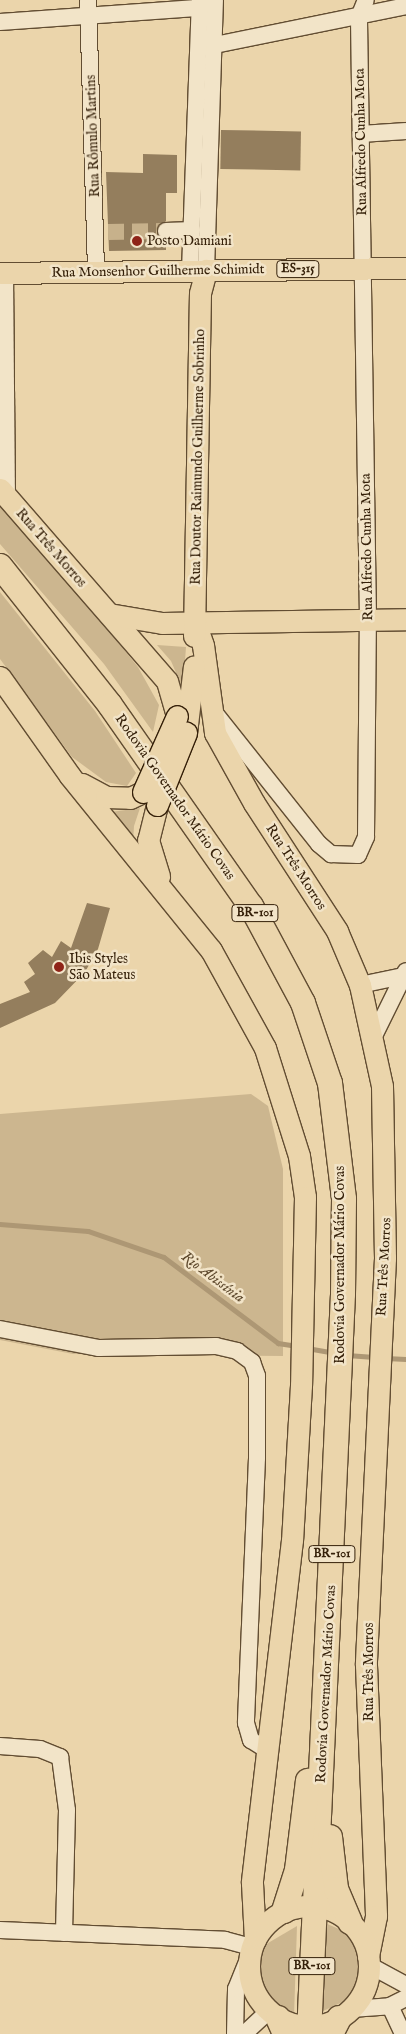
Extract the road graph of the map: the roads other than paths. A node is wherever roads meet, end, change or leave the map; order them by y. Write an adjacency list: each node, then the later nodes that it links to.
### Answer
1 (366, 0): 5 (street)
2 (208, 4): 4 (street); 7 (street, Rua Doutor Raimundo Guilherme Sobrinho)
3 (406, 6): 5 (street)
4 (88, 8): 6 (street); 15 (street, Rua Rômulo Martins)
5 (359, 17): 7 (street); 9 (street, Rua Alfredo Cunha Mota)
6 (0, 22)
7 (207, 47): 10 (street, Rua Doutor Raimundo Guilherme Sobrinho); 14 (street, Rua Doutor Raimundo Guilherme Sobrinho)
8 (406, 131): 9 (street)
9 (361, 134): 12 (street, Rua Alfredo Cunha Mota)
10 (192, 230): 11 (street); 14 (street, Rua Doutor Raimundo Guilherme Sobrinho)
11 (166, 231)
12 (364, 268): 13 (main road, Rua Monsenhor Guilherme Schimidt / ES-315); 14 (main road, Rua Monsenhor Guilherme Schimidt / ES-315); 20 (street, Rua Alfredo Cunha Mota)
13 (406, 268)
14 (198, 270): 15 (main road, Rua Monsenhor Guilherme Schimidt / ES-315); 22 (main road, Rua Doutor Raimundo Guilherme Sobrinho)
15 (96, 272): 16 (main road, Rua Monsenhor Guilherme Schimidt / ES-315)
16 (3, 273): 17 (street)
17 (3, 493): 19 (main road, Rua Três Morros)
18 (0, 566): 33 (highway, Rodovia Governador Mário Covas / BR-101)
19 (108, 614): 22 (main road); 25 (main road, Rua Três Morros)
20 (368, 619): 21 (main road); 22 (main road); 24 (street, Rua Alfredo Cunha Mota)
21 (406, 619)
22 (195, 622): 24 (main road, Rua Três Morros); 25 (main road, Rua Doutor Raimundo Guilherme Sobrinho)
23 (0, 677): 26 (main road)
24 (209, 706): 30 (main road, Rua Três Morros)
25 (181, 724): 27 (main road, Rua Doutor Raimundo Guilherme Sobrinho, bridge)
26 (70, 776): 27 (main road); 28 (main road)
27 (150, 798): 28 (main road, Rua Doutor Raimundo Guilherme Sobrinho)
28 (166, 894): 35 (main road)
29 (404, 974): 30 (street); 31 (street)
30 (360, 985): 31 (main road, Rua Três Morros)
31 (374, 1036): 43 (main road, Rua Três Morros)
32 (0, 1330): 35 (street)
33 (324, 1726): 36 (highway, Rodovia Governador Mário Covas / BR-101); 38 (highway)
34 (0, 1746): 41 (street)
35 (270, 1752): 42 (main road)
36 (321, 1800): 37 (highway, Rodovia Governador Mário Covas / BR-101); 39 (highway)
37 (314, 1907): 38 (main road); 39 (main road); 48 (highway, Rodovia Governador Mário Covas / BR-101)
38 (284, 1912): 42 (main road)
39 (350, 1922): 43 (main road)
40 (0, 1930): 41 (street)
41 (64, 1933): 42 (street)
42 (252, 1948): 47 (main road); 49 (street)
43 (369, 1960): 44 (street); 48 (main road, Rua Três Morros)
44 (403, 1977)
45 (406, 1998): 46 (street)
46 (390, 2006): 48 (street); 51 (street)
47 (277, 2021): 48 (main road); 50 (street)
48 (328, 2024)
49 (235, 2034)
50 (244, 2034)
51 (403, 2034)

